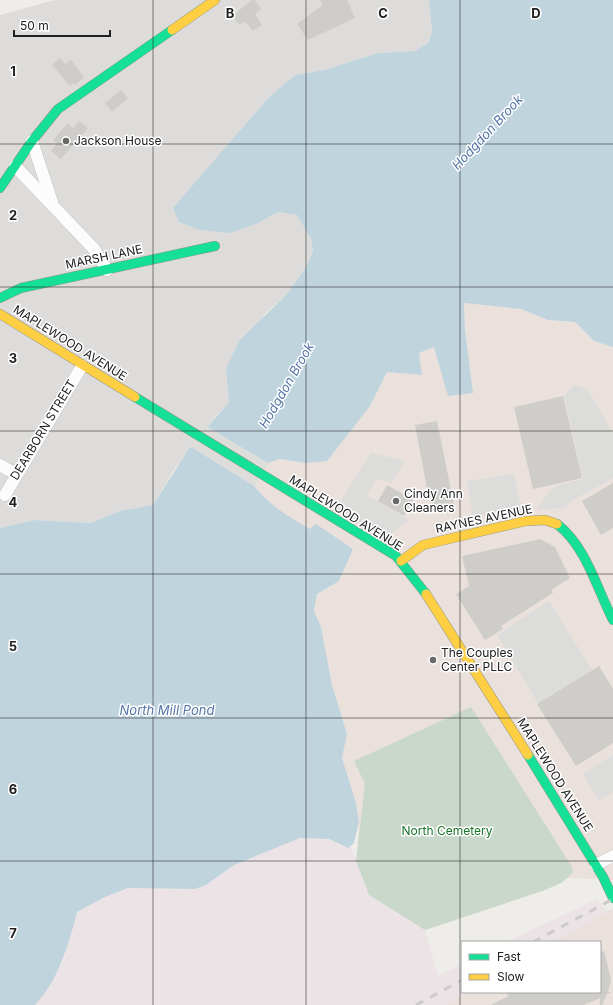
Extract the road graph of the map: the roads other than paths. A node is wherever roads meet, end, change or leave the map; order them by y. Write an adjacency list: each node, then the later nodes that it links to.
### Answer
1 (215, 0): 2 (street)
2 (32, 141): 3 (street); 5 (street)
3 (14, 166): 4 (street); 5 (street)
4 (0, 188)
5 (54, 207): 7 (street)
6 (215, 246): 7 (street, MARSH LANE)
7 (108, 270): 8 (street, MARSH LANE)
8 (0, 298)
9 (0, 314): 10 (street, MAPLEWOOD AVENUE)
10 (82, 366): 12 (street, DEARBORN STREET); 14 (street, MAPLEWOOD AVENUE)
11 (0, 465): 12 (street)
12 (16, 474): 13 (street, DEARBORN STREET)
13 (5, 495)
14 (401, 561): 15 (street, RAYNES AVENUE); 17 (street, MAPLEWOOD AVENUE)
15 (613, 620)
16 (613, 856): 17 (street)
17 (596, 865): 18 (street, MAPLEWOOD AVENUE)
18 (613, 898)

